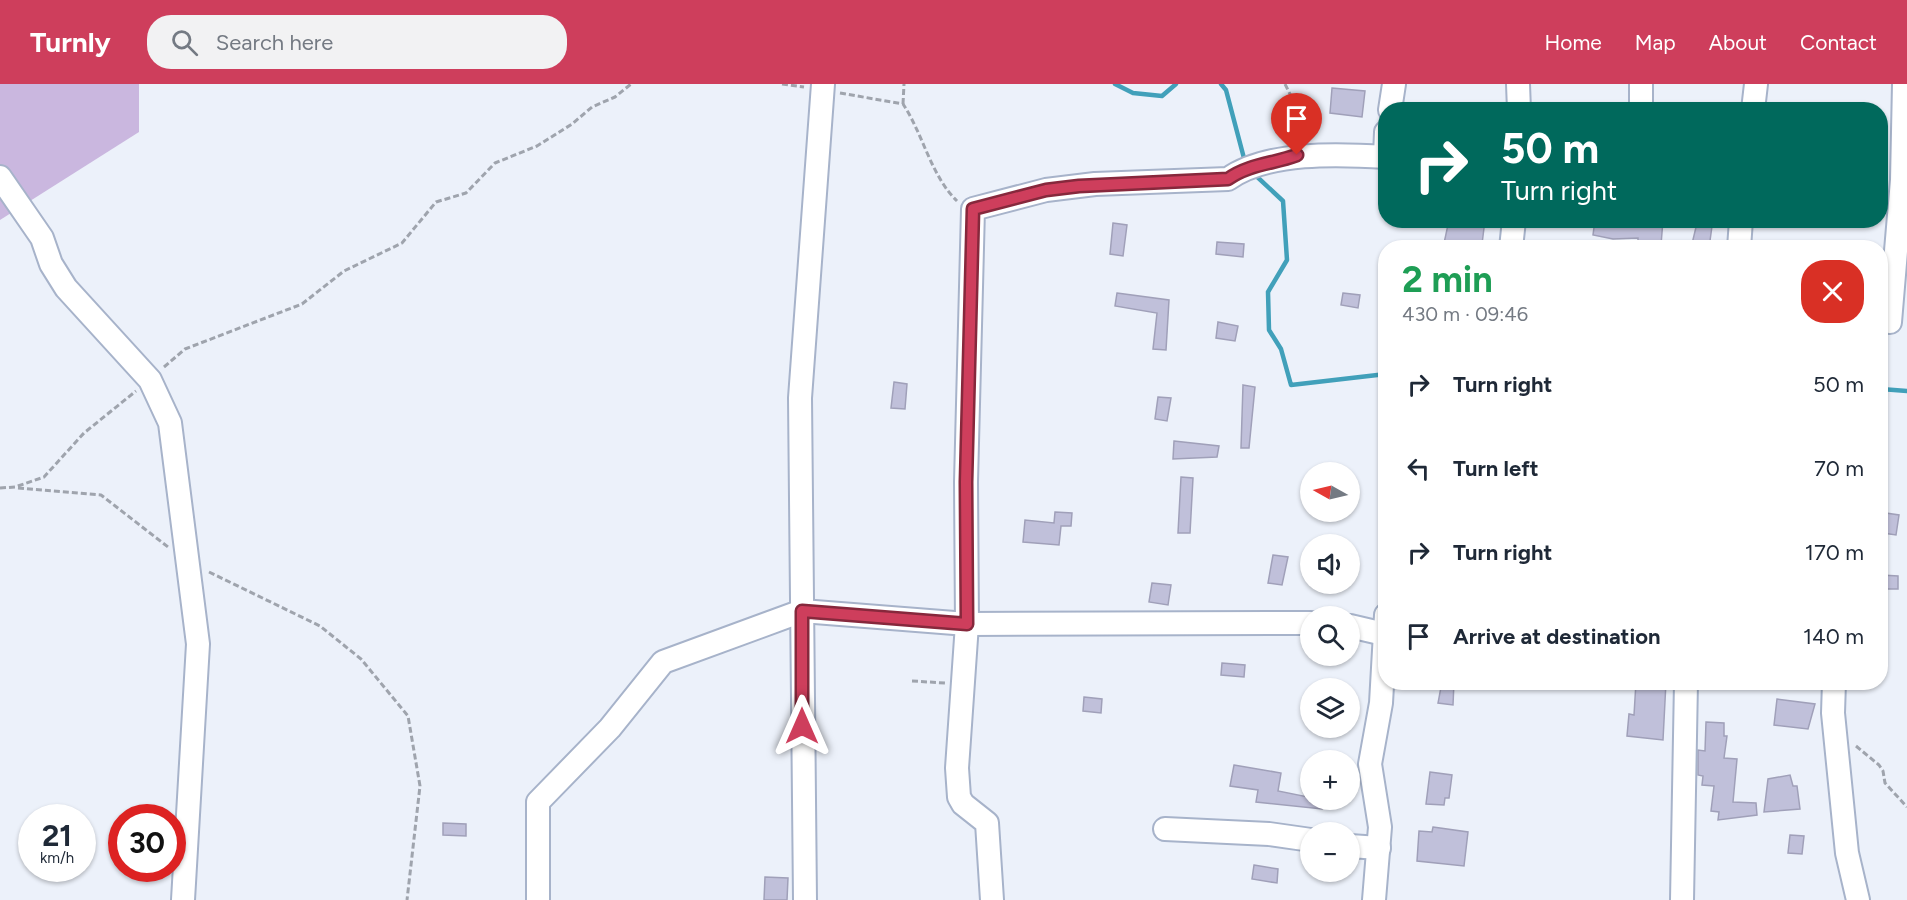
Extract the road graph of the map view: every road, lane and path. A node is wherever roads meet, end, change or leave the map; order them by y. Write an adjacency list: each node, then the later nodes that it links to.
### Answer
1 (632, 84): 22 (path)
2 (782, 84): 10 (path)
3 (904, 84): 15 (path)
4 (1286, 84): 16 (path)
5 (1394, 84): 11 (street)
6 (1518, 84): 12 (street)
7 (1641, 84): 13 (street)
8 (1756, 84): 14 (street)
9 (1904, 84): 19 (street)
10 (823, 87): 15 (path); 26 (street)
11 (1391, 102)
12 (1519, 102)
13 (1641, 102)
14 (1754, 102)
15 (903, 104): 20 (path)
16 (1297, 155): 17 (street); 20 (street)
17 (1378, 156)
18 (0, 177): 22 (street)
19 (1896, 180): 21 (street)
20 (973, 209): 28 (street)
21 (1890, 322)
22 (150, 380): 24 (path); 25 (street)
23 (0, 488): 24 (path)
24 (15, 488): 25 (path)
25 (188, 562): 42 (street); 43 (path)
26 (802, 611): 28 (street); 44 (street); 45 (street)
27 (1300, 623): 28 (street)
28 (967, 624): 32 (street)
29 (1378, 625): 30 (street)
30 (1360, 626)
31 (912, 681): 32 (path)
32 (961, 682): 46 (street)
33 (1382, 690): 41 (street)
34 (1686, 690): 48 (street)
35 (1834, 690): 36 (street)
36 (1836, 729): 37 (path); 49 (street)
37 (1907, 807)
38 (1165, 829): 39 (street)
39 (1300, 838)
40 (1360, 847): 41 (street)
41 (1379, 848): 47 (street)
42 (183, 900)
43 (407, 900)
44 (538, 900)
45 (805, 900)
46 (992, 900)
47 (1374, 900)
48 (1682, 900)
49 (1858, 900)

